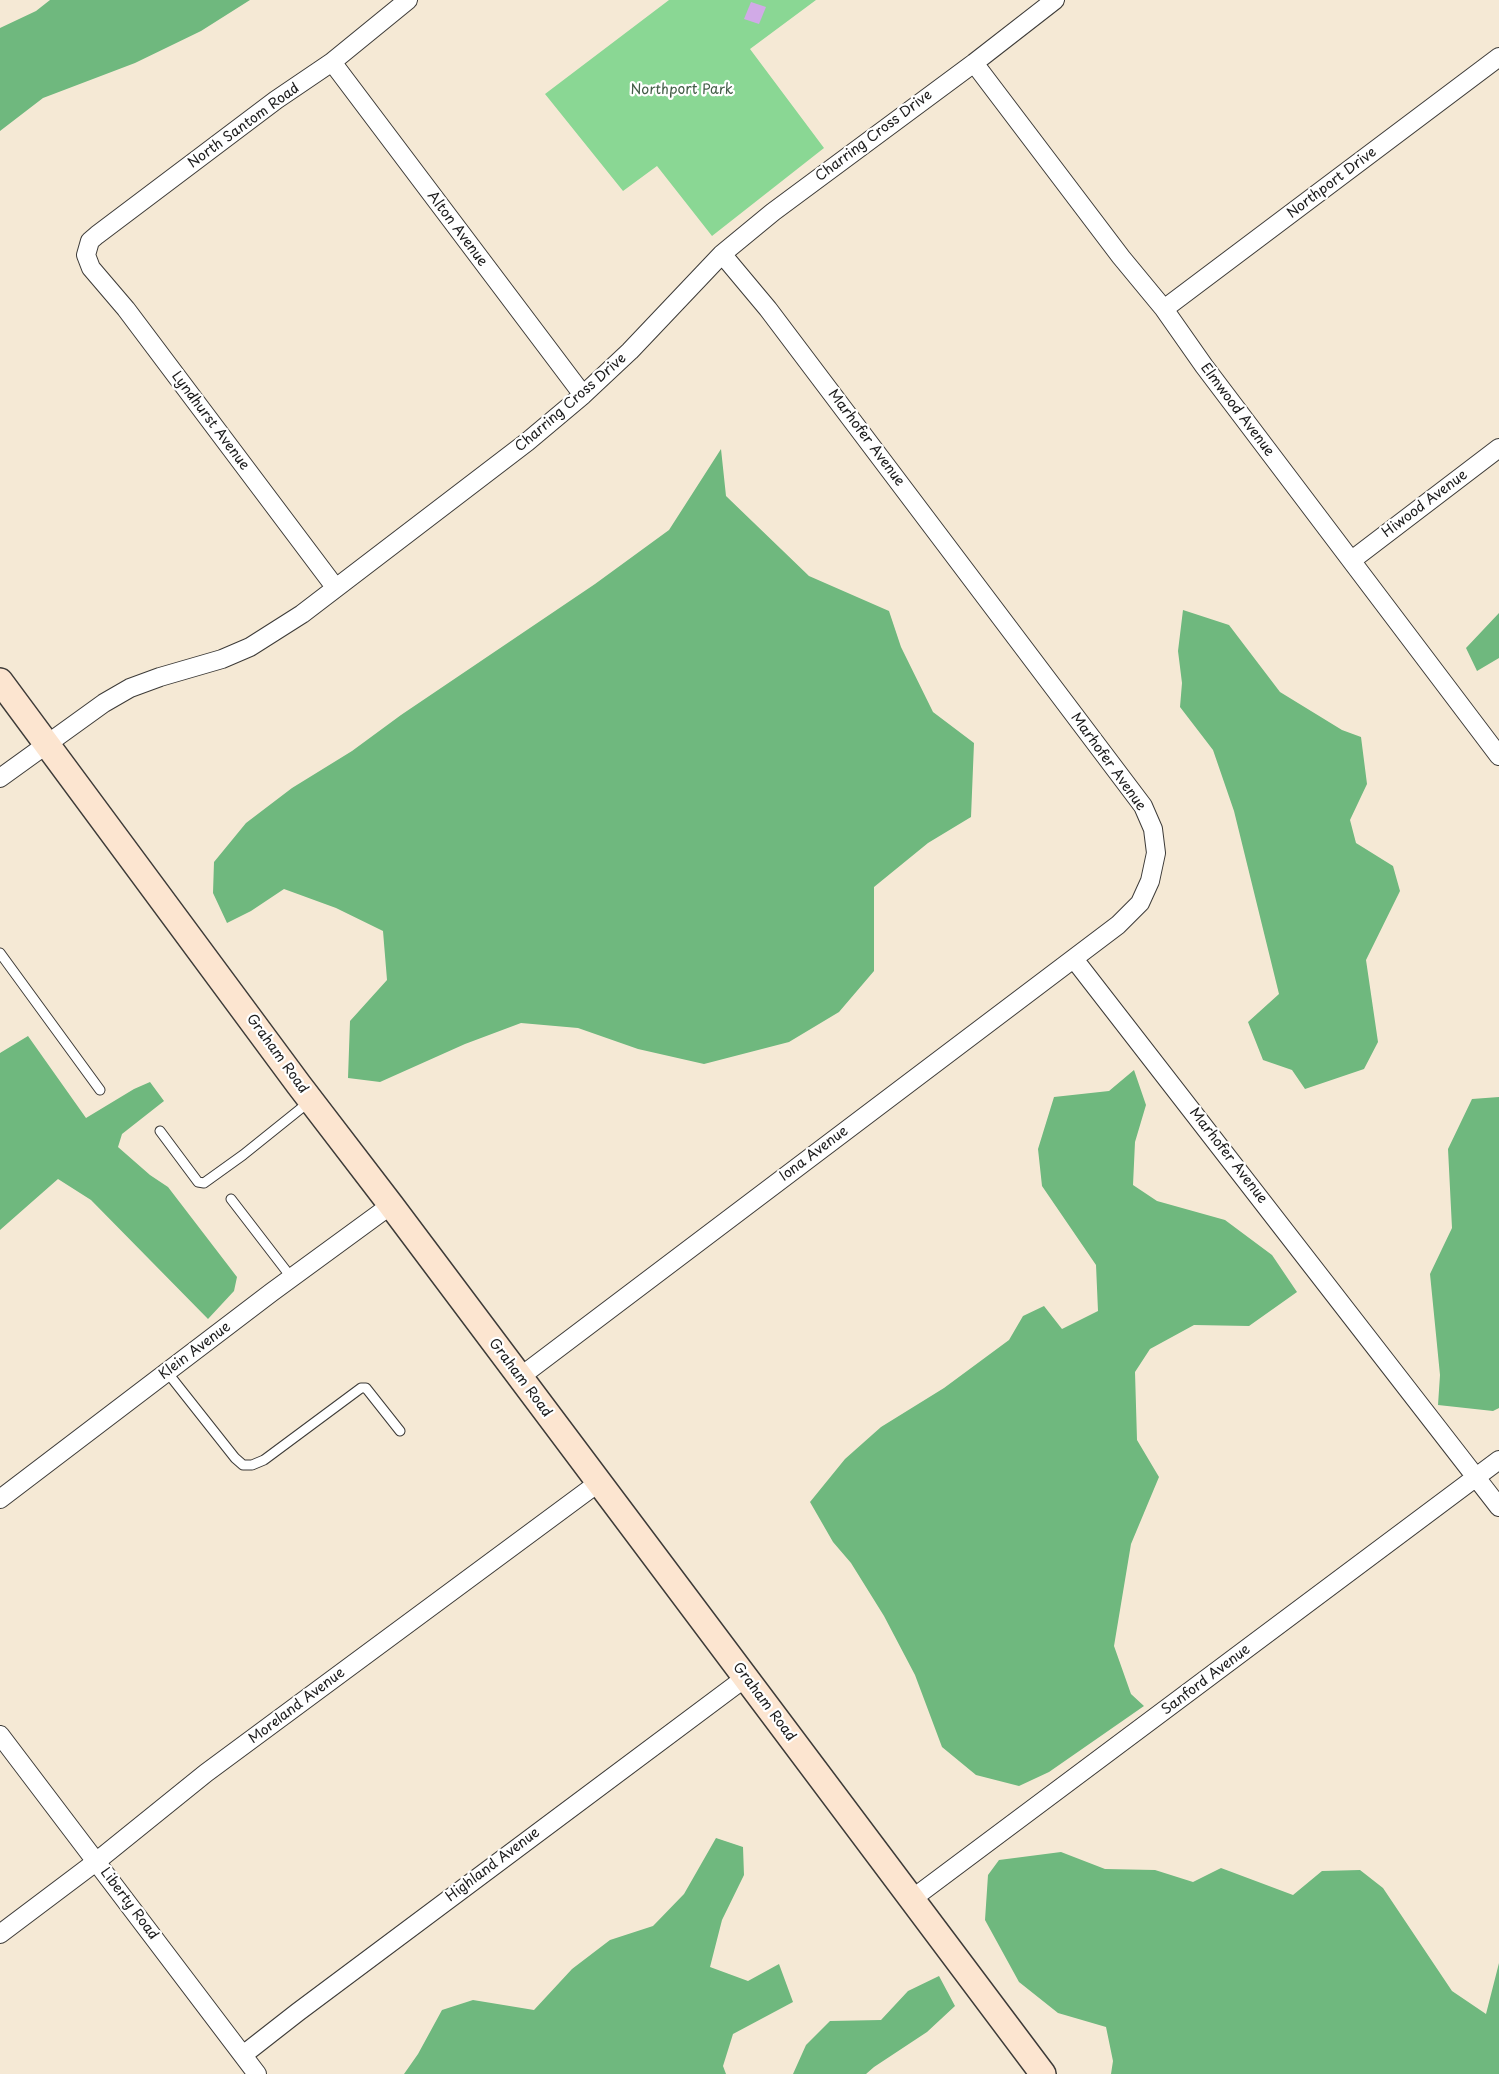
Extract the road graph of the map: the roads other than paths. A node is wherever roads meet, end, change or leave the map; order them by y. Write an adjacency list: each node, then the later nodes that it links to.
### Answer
1 (408, 0): 4 (street, North Santom Road)
2 (1055, 0): 5 (street, Charring Cross Drive)
3 (1499, 57): 8 (street, Northport Drive)
4 (332, 62): 7 (street, North Santom Road); 9 (street, Alton Avenue)
5 (974, 63): 6 (street, Charring Cross Drive); 8 (street, Elmwood Avenue)
6 (722, 254): 9 (street, Charring Cross Drive); 18 (street, Marhofer Avenue)
7 (86, 255): 12 (street, Lyndhurst Avenue)
8 (1164, 309): 11 (street, Elmwood Avenue)
9 (583, 395): 12 (street, Charring Cross Drive)
10 (1499, 448): 11 (street, Hiwood Avenue)
11 (1352, 560): 15 (street, Elmwood Avenue)
12 (335, 587): 14 (street, Charring Cross Drive)
13 (0, 681): 14 (main road, Graham Road)
14 (47, 744): 16 (street, Charring Cross Drive); 20 (main road, Graham Road)
15 (1499, 756)
16 (0, 778)
17 (0, 953): 19 (lane)
18 (1074, 959): 26 (street, Iona Avenue); 29 (street, Marhofer Avenue)
19 (100, 1090)
20 (311, 1101): 21 (lane); 23 (main road, Graham Road)
21 (160, 1131)
22 (231, 1199): 24 (lane)
23 (391, 1205): 24 (street, Klein Avenue); 26 (main road, Graham Road)
24 (291, 1278): 25 (street, Klein Avenue)
25 (167, 1372): 27 (lane); 31 (street, Klein Avenue)
26 (520, 1377): 30 (main road, Graham Road)
27 (400, 1432)
28 (1499, 1460): 29 (street, Sanford Avenue)
29 (1477, 1477): 32 (street, Marhofer Avenue); 36 (street, Sanford Avenue)
30 (598, 1483): 33 (main road, Graham Road); 35 (street, Moreland Avenue)
31 (0, 1499)
32 (1499, 1507)
33 (746, 1678): 36 (main road, Graham Road); 38 (street, Highland Avenue)
34 (0, 1735): 35 (street, Liberty Road)
35 (97, 1861): 37 (street, Moreland Avenue); 38 (street, Liberty Road)
36 (912, 1899): 40 (main road, Graham Road)
37 (0, 1934)
38 (243, 2055): 39 (street, Liberty Road)
39 (257, 2074)
40 (1043, 2074)

